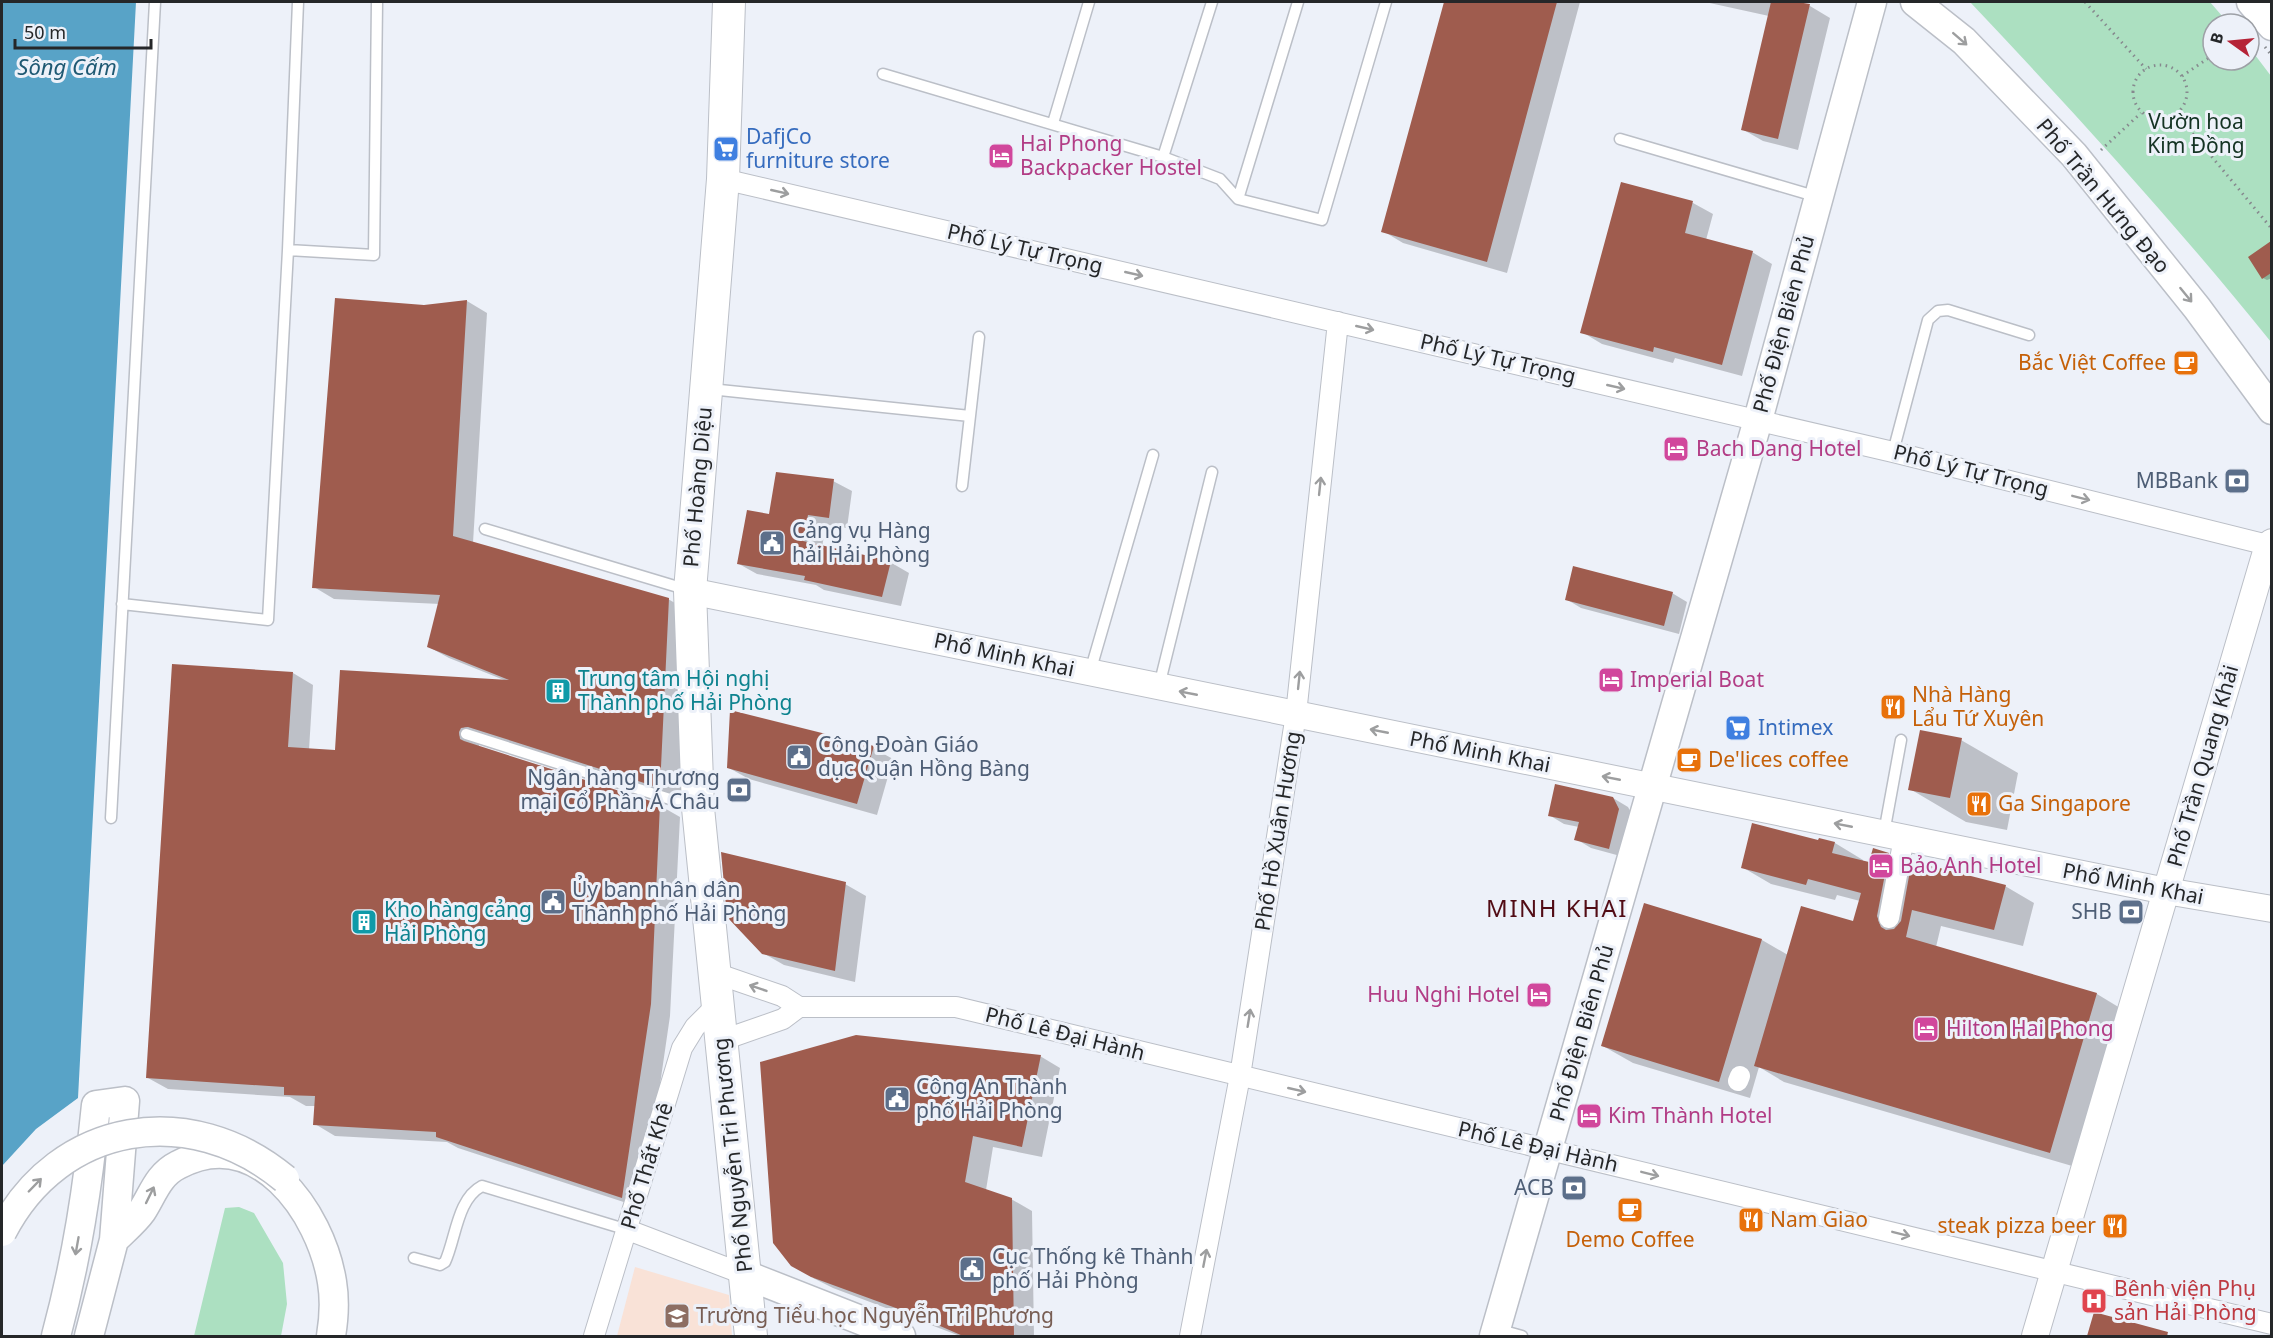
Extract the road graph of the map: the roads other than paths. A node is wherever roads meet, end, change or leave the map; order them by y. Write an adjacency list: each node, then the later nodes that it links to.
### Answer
1 (155, 2): 35 (lane)
2 (298, 2): 20 (lane)
3 (377, 2): 20 (lane)
4 (729, 2): 17 (main road, Phố Hoàng Diệu)
5 (1089, 2): 14 (lane)
6 (1212, 2): 16 (lane)
7 (1298, 2): 19 (lane)
8 (1386, 2): 19 (lane)
9 (1872, 2): 18 (main road, Phố Điện Biên Phủ)
10 (1915, 2): 25 (main road, Phố Trần Hưng Đạo, one-way to 25)
11 (2250, 2): 12 (main road)
12 (2271, 27)
13 (883, 74): 14 (lane)
14 (1053, 123): 16 (lane)
15 (1620, 139): 18 (lane)
16 (1163, 157): 19 (lane)
17 (723, 179): 21 (street, Phố Lý Tự Trọng, one-way to 21); 24 (main road, Phố Hoàng Diệu)
18 (1819, 197): 27 (main road, Phố Điện Biên Phủ)
19 (1238, 199)
20 (288, 250): 35 (lane)
21 (1338, 322): 27 (street, Phố Lý Tự Trọng, one-way to 27); 38 (street, Phố Hồ Xuân Hương, one-way to 21)
22 (2030, 335): 28 (lane)
23 (979, 337): 26 (lane)
24 (706, 389): 26 (lane); 34 (main road, Phố Hoàng Diệu)
25 (2271, 410)
26 (970, 416): 31 (lane)
27 (1758, 420): 28 (street, Phố Lý Tự Trọng); 41 (main road, Phố Điện Biên Phủ)
28 (1893, 452): 33 (street, Phố Lý Tự Trọng, one-way to 33)
29 (1153, 454): 36 (lane)
30 (1212, 472): 37 (lane)
31 (962, 486)
32 (484, 529): 34 (lane)
33 (2270, 545): 45 (street, Phố Trần Quang Khải)
34 (690, 591): 36 (street, Phố Minh Khai); 42 (main road, Phố Hoàng Diệu)
35 (122, 604): 43 (lane)
36 (1090, 673): 37 (street, Phố Minh Khai)
37 (1159, 687): 38 (street, Phố Minh Khai, one-way to 37)
38 (1296, 714): 41 (street, Phố Minh Khai, one-way to 38); 52 (street, Phố Hồ Xuân Hương, one-way to 38)
39 (466, 734): 42 (lane)
40 (1901, 740): 44 (lane)
41 (1652, 786): 44 (street, Phố Minh Khai, one-way to 41); 53 (main road, Phố Điện Biên Phủ)
42 (698, 808): 48 (main road, Phố Hoàng Diệu)
43 (111, 818)
44 (1894, 836): 45 (street, Phố Minh Khai); 47 (street)
45 (2166, 891): 46 (street, Phố Minh Khai); 58 (street, Phố Trần Quang Khải)
46 (2271, 909)
47 (1889, 918)
48 (715, 973): 49 (main road, Phố Nguyễn Tri Phương); 50 (street, Phố Lê Đại Hành, one-way to 48)
49 (717, 1005): 51 (main road, Phố Nguyễn Tri Phương); 54 (street, Phố Thất Khê)
50 (799, 1007): 51 (street); 52 (street, Phố Lê Đại Hành)
51 (720, 1041): 59 (main road, Phố Nguyễn Tri Phương)
52 (1240, 1076): 53 (street, Phố Lê Đại Hành, one-way to 53); 69 (street, Phố Hồ Xuân Hương, one-way to 52)
53 (1549, 1149): 58 (street, Phố Lê Đại Hành, one-way to 58); 61 (main road, Phố Điện Biên Phủ)
54 (628, 1230): 57 (lane); 59 (street); 66 (street, Phố Thất Khê)
55 (2, 1232): 65 (main road, one-way to 65, bridge)
56 (114, 1240): 62 (main road, one-way to 62); 63 (main road); 64 (main road, one-way to 64)
57 (414, 1258)
58 (2054, 1271): 60 (street, Phố Lê Đại Hành); 70 (street, Phố Trần Quang Khải)
59 (746, 1275): 67 (main road, Phố Nguyễn Tri Phương); 68 (main road)
60 (2271, 1324)
61 (1504, 1334)
62 (56, 1336)
63 (89, 1336)
64 (331, 1336)
65 (336, 1336)
66 (594, 1336)
67 (751, 1336)
68 (901, 1336)
69 (1190, 1336)
70 (2035, 1336)

